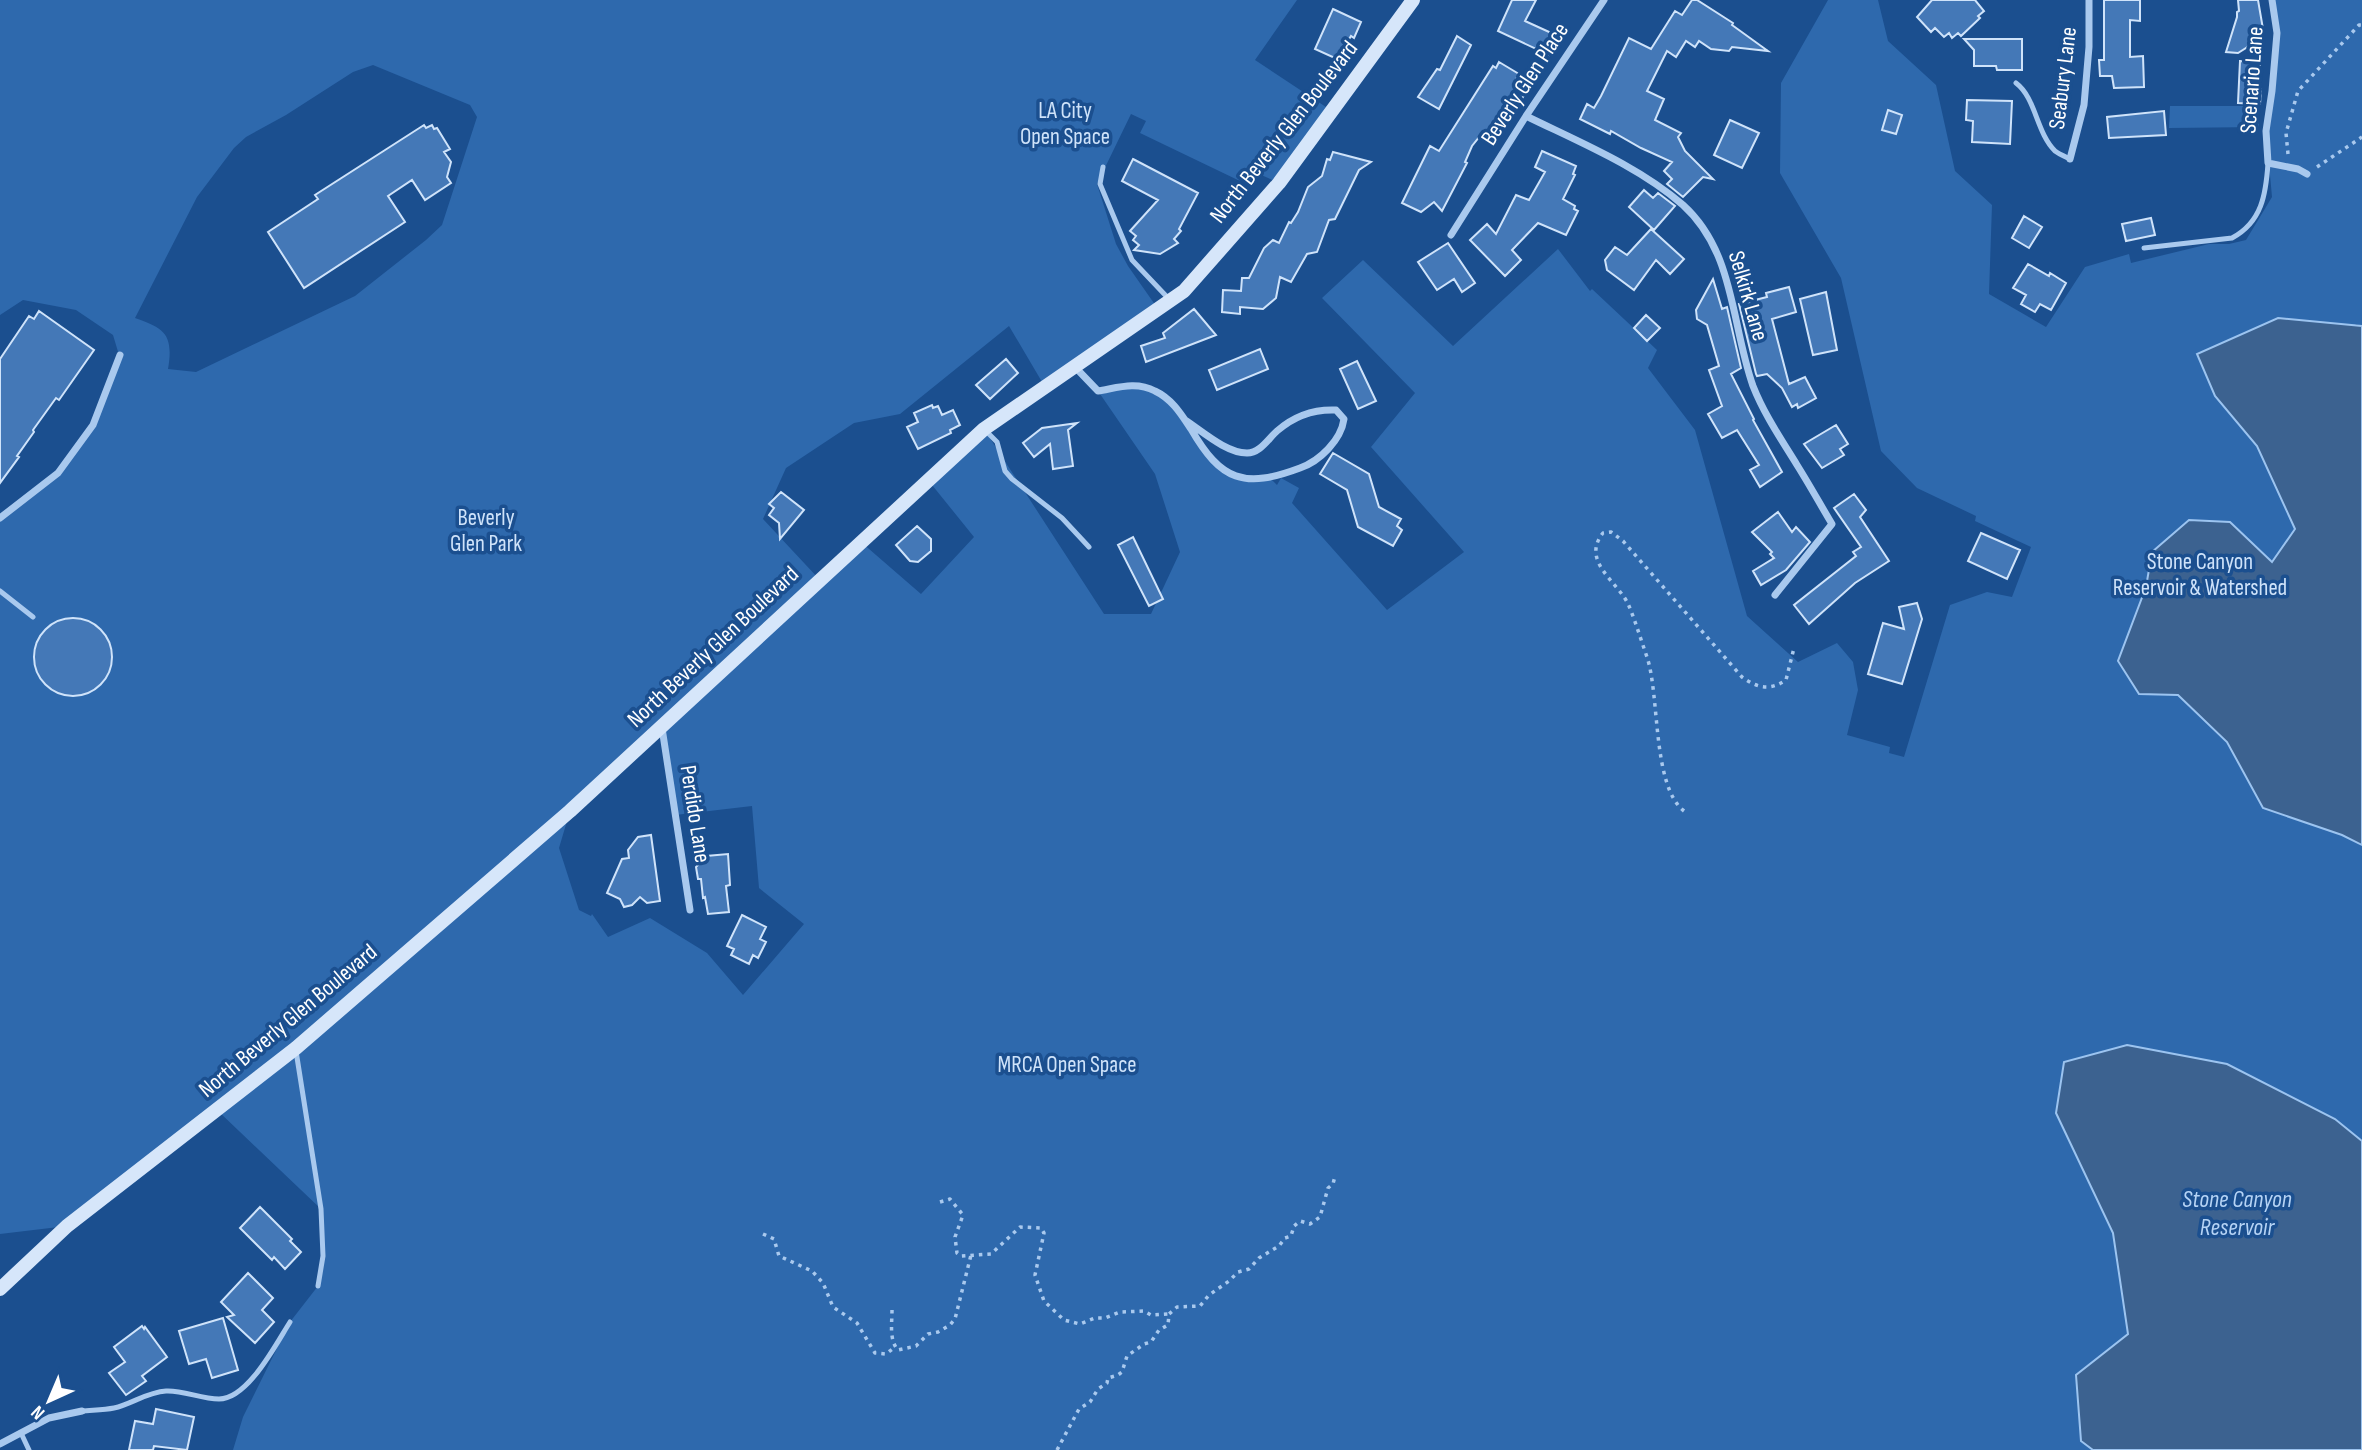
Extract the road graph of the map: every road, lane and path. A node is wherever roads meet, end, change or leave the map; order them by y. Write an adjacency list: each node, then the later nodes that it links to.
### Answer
1 (1413, 0): 16 (main road, North Beverly Glen Boulevard)
2 (1604, 0): 7 (street, Beverly Glen Place)
3 (2089, 0): 9 (street, Seabury Lane)
4 (2272, 0): 10 (street, Scenario Lane)
5 (2362, 25): 11 (path)
6 (2016, 83): 9 (lane)
7 (1526, 116): 14 (street, Beverly Glen Place); 24 (street, Selkirk Lane)
8 (2362, 137): 13 (path)
9 (2070, 159)
10 (2269, 163): 11 (street, Scenario Lane); 15 (lane)
11 (2289, 166): 13 (street, Scenario Lane)
12 (1103, 167): 16 (lane)
13 (2307, 174)
14 (1451, 235)
15 (2144, 248)
16 (1170, 300): 18 (main road, North Beverly Glen Boulevard)
17 (120, 355): 21 (street)
18 (1075, 367): 19 (street); 20 (main road, North Beverly Glen Boulevard)
19 (1185, 420): 19 (street)
20 (984, 429): 22 (lane); 27 (main road, North Beverly Glen Boulevard)
21 (0, 518)
22 (1089, 547)
23 (0, 591): 25 (lane)
24 (1775, 595)
25 (33, 617)
26 (1794, 648): 28 (path)
27 (661, 724): 29 (street, Perdido Lane); 30 (main road, North Beverly Glen Boulevard)
28 (1684, 811)
29 (690, 910)
30 (296, 1048): 35 (lane); 36 (main road, North Beverly Glen Boulevard)
31 (1335, 1176): 38 (path)
32 (940, 1202): 34 (path)
33 (763, 1234): 40 (path)
34 (971, 1255): 38 (path); 40 (path)
35 (318, 1286)
36 (0, 1289)
37 (892, 1310): 40 (path)
38 (1168, 1314): 45 (path)
39 (290, 1322): 41 (lane)
40 (895, 1347)
41 (82, 1410): 42 (street)
42 (21, 1433): 43 (street); 44 (lane)
43 (0, 1444)
44 (29, 1450)
45 (1058, 1450)

